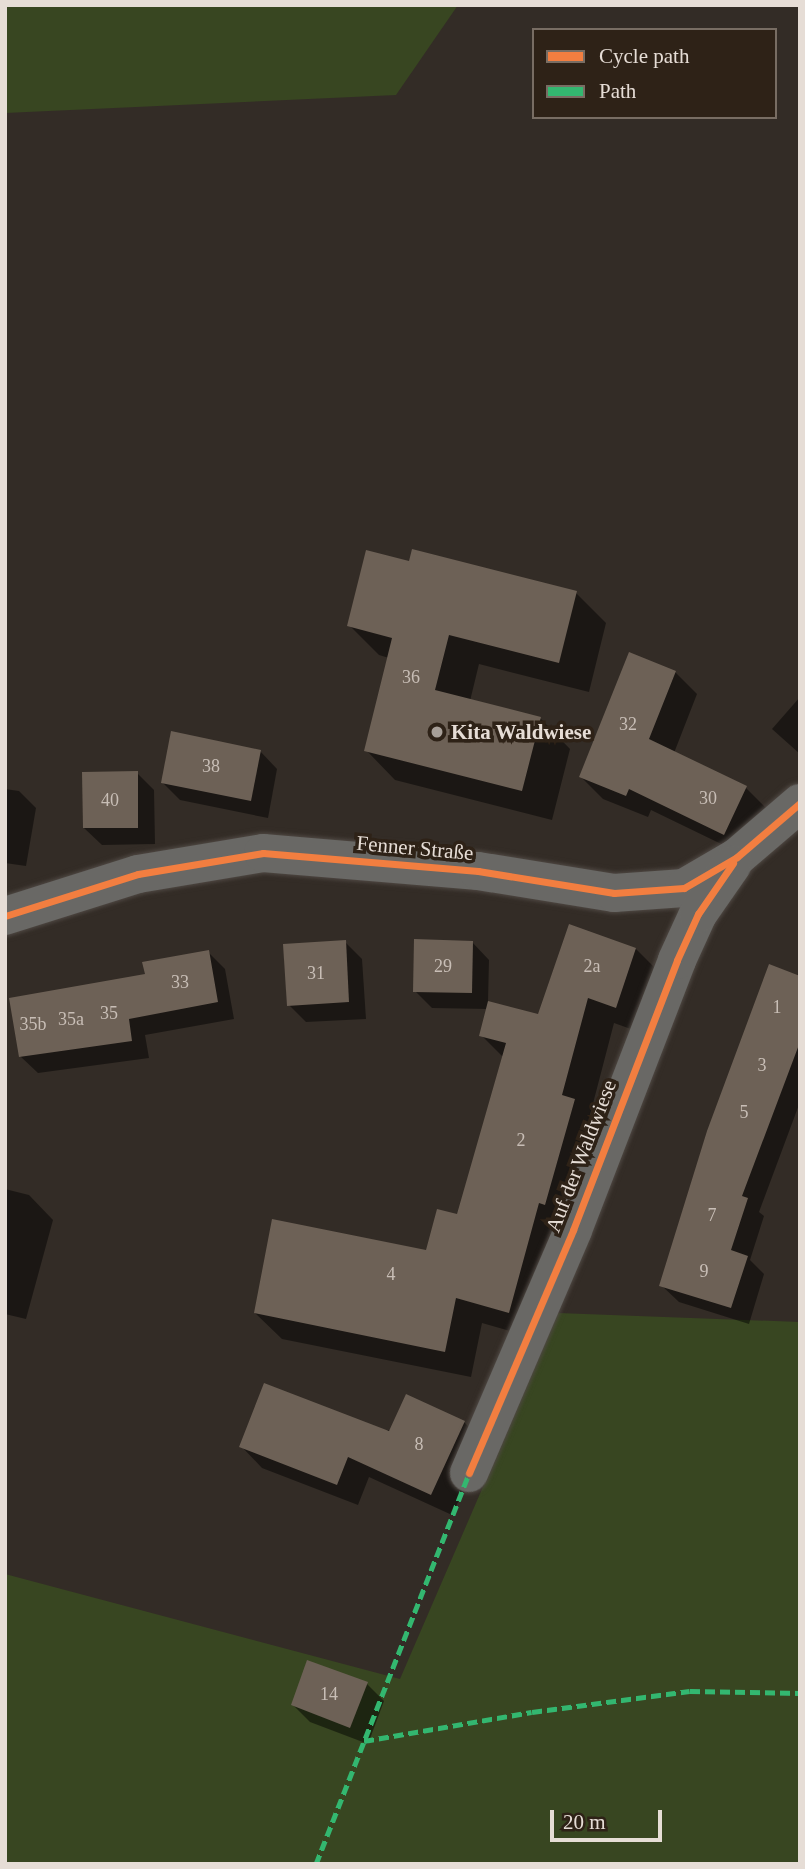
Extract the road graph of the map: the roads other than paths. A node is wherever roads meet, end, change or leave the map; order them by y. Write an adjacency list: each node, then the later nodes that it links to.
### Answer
1 (800, 803): 2 (street, Fenner Straße)
2 (737, 857): 3 (street, Fenner Straße); 4 (street, Auf der Waldwiese)
3 (5, 916)
4 (469, 1473)

